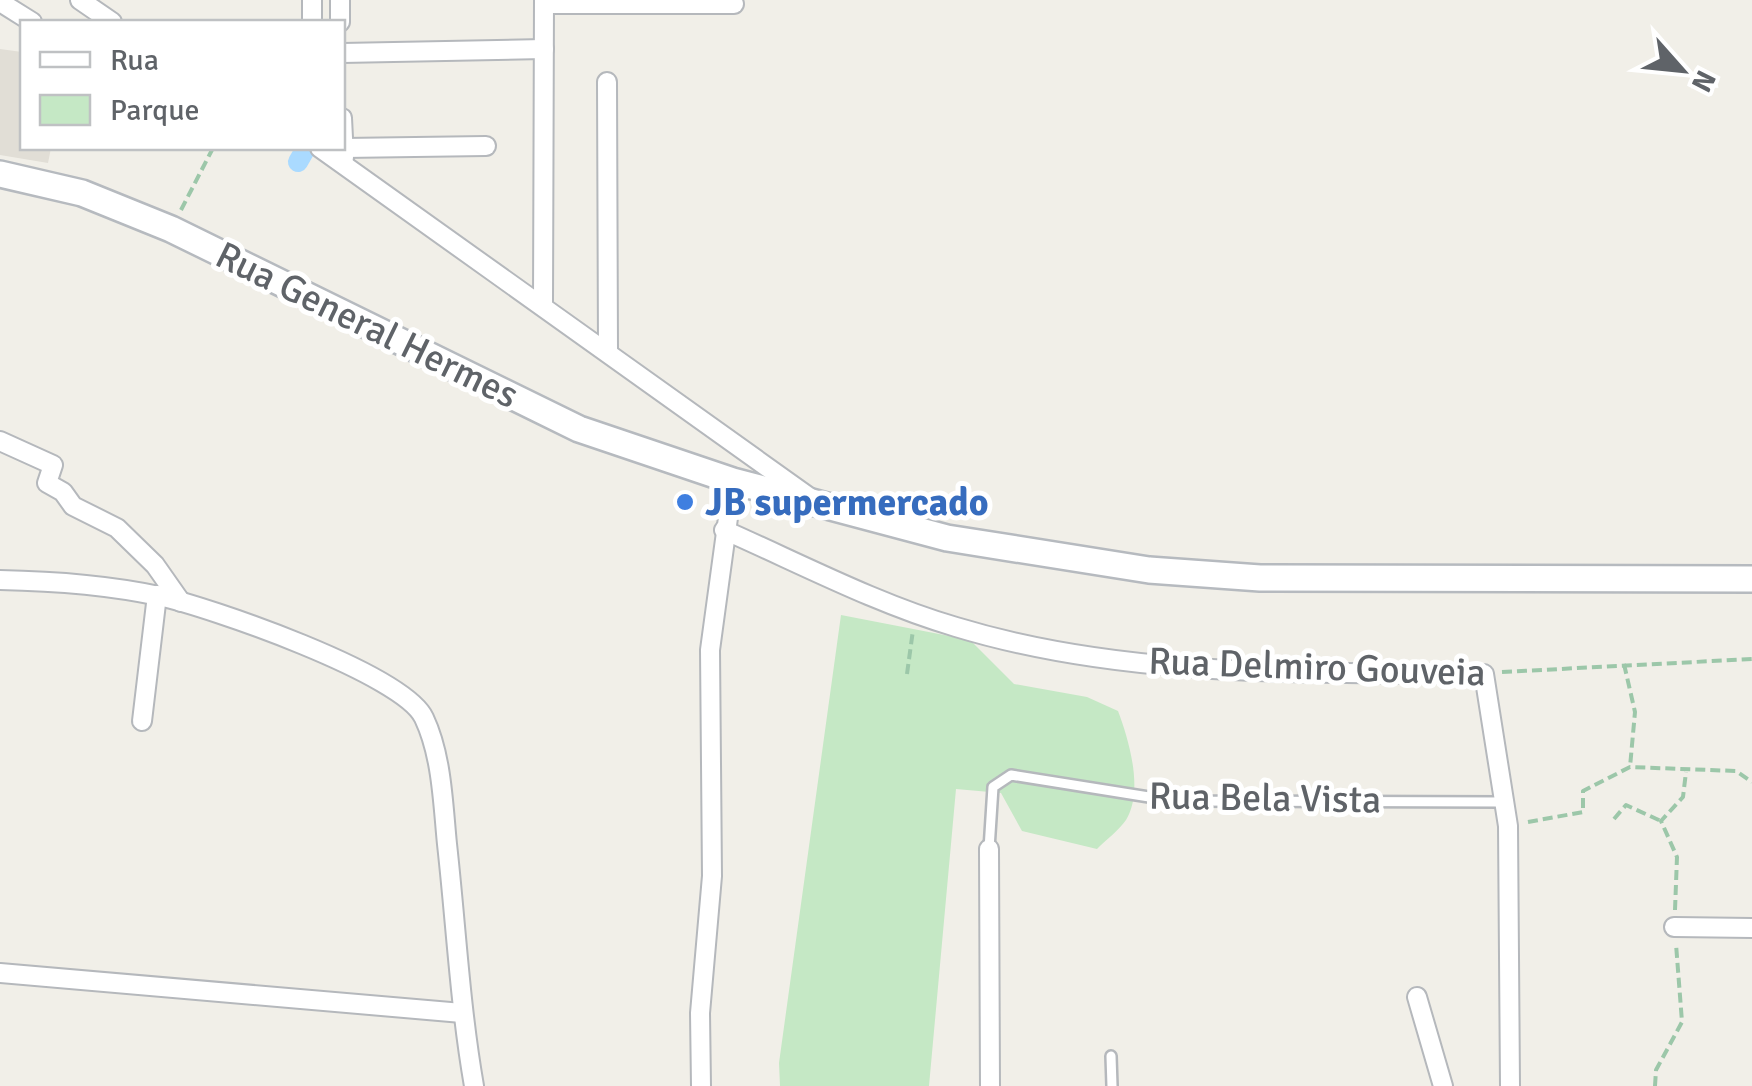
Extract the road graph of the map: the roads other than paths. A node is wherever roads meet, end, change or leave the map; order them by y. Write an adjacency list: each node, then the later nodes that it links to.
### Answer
1 (80, 0): 7 (street)
2 (654, 1): 4 (street); 5 (street)
3 (0, 2): 6 (street)
4 (544, 2): 8 (street)
5 (734, 4)
6 (29, 20)
7 (109, 20)
8 (544, 48): 9 (street); 14 (street)
9 (345, 53)
10 (606, 82): 15 (street)
11 (486, 146): 12 (street)
12 (344, 156): 14 (street)
13 (0, 174): 18 (street, Rua General Hermes)
14 (543, 303): 15 (street)
15 (608, 350): 17 (street)
16 (0, 441): 24 (street)
17 (754, 454): 18 (street); 19 (street)
18 (739, 482): 19 (street, Rua General Hermes); 20 (street)
19 (813, 501): 21 (street, Rua General Hermes)
20 (724, 530): 26 (street, Rua Delmiro Gouveia); 35 (street)
21 (1752, 579)
22 (0, 580): 23 (street)
23 (157, 595): 24 (street); 25 (street)
24 (181, 602): 32 (street)
25 (142, 721)
26 (1506, 802): 27 (lane, Rua Bela Vista); 39 (street)
27 (989, 849): 36 (street)
28 (1674, 927): 29 (street)
29 (1752, 928)
30 (0, 973): 32 (street)
31 (1418, 997): 38 (street)
32 (462, 1013): 34 (street)
33 (1110, 1056): 37 (lane)
34 (474, 1086)
35 (701, 1086)
36 (990, 1086)
37 (1112, 1086)
38 (1443, 1086)
39 (1510, 1086)

